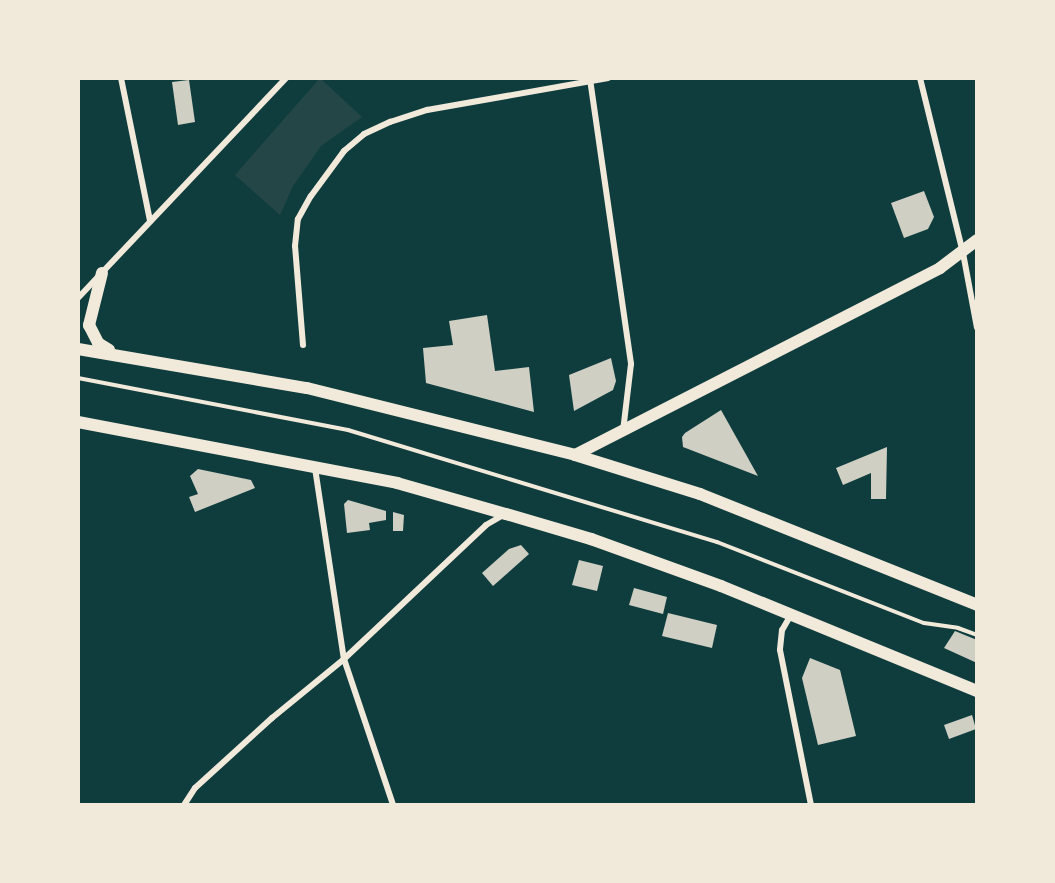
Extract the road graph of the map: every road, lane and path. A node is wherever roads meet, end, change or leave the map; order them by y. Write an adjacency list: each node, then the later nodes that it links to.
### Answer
1 (121, 78): 6 (street)
2 (286, 78): 6 (street)
3 (608, 78): 5 (street)
4 (920, 78): 8 (street)
5 (590, 80): 12 (street); 17 (street)
6 (150, 221): 9 (street)
7 (977, 240): 8 (main road)
8 (963, 253): 11 (street); 17 (main road)
9 (102, 273): 10 (street); 14 (main road)
10 (78, 298)
11 (977, 328)
12 (303, 345)
13 (78, 349): 14 (main road)
14 (113, 353): 18 (main road)
15 (78, 378): 23 (path)
16 (78, 422): 19 (main road)
17 (623, 432): 18 (main road)
18 (575, 456): 21 (main road)
19 (315, 468): 20 (main road); 24 (street)
20 (506, 514): 22 (main road); 24 (street)
21 (977, 605)
22 (792, 614): 25 (main road); 28 (street)
23 (977, 635)
24 (344, 659): 26 (street); 27 (street)
25 (977, 691)
26 (184, 805)
27 (393, 805)
28 (812, 805)

